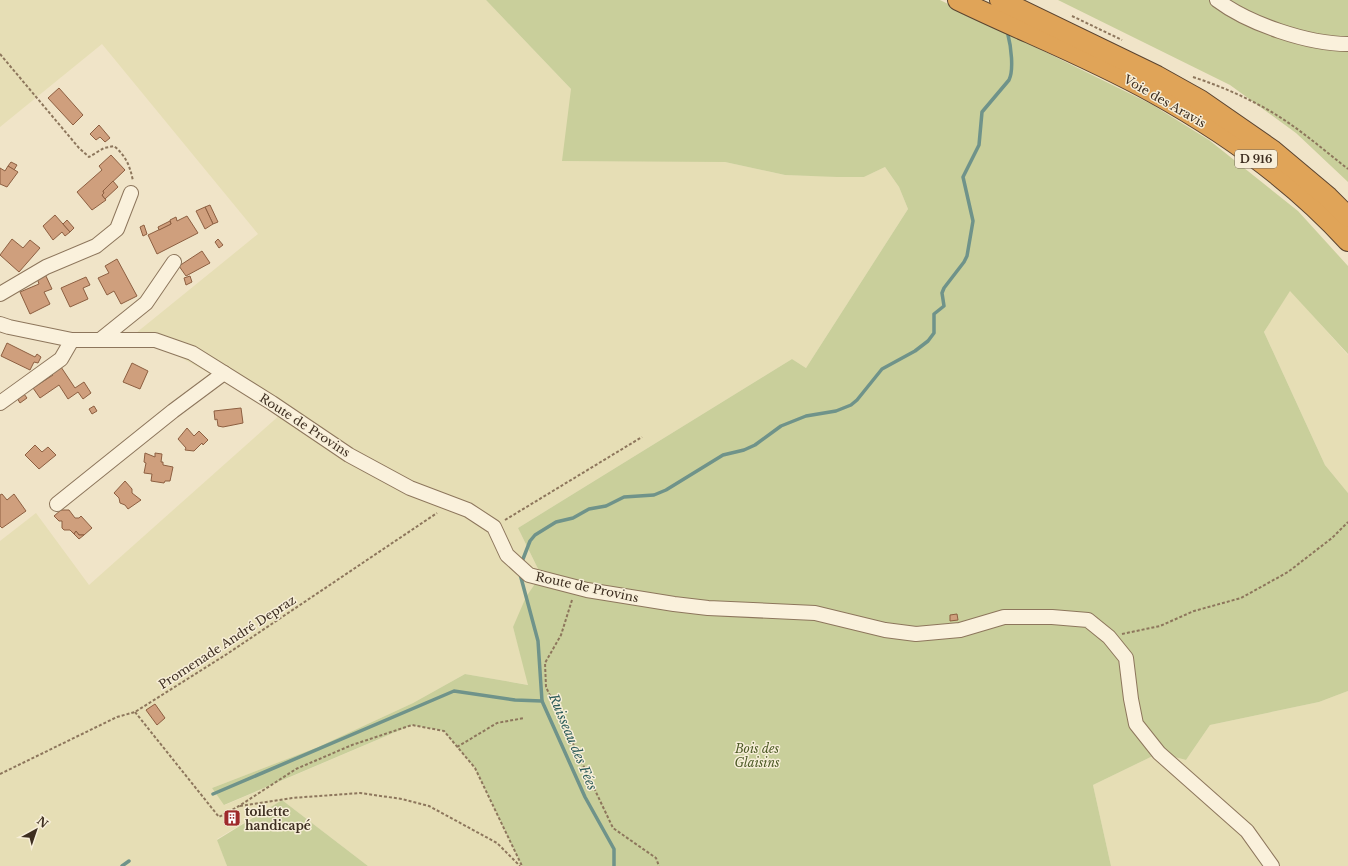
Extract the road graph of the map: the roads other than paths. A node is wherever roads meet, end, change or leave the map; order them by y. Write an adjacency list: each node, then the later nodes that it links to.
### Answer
1 (958, 0): 7 (highway, Voie des Aravis / D 916)
2 (1000, 0): 6 (highway, Voie des Aravis / D 916)
3 (1217, 0): 4 (street)
4 (1348, 44)
5 (131, 193): 9 (street)
6 (1348, 217)
7 (1348, 241)
8 (174, 262): 12 (street)
9 (0, 294)
10 (0, 324): 11 (street, Route de Provins)
11 (72, 340): 12 (street, Route de Provins); 14 (street)
12 (100, 340): 13 (street, Route de Provins)
13 (224, 373): 15 (street); 16 (street, Route de Provins)
14 (0, 403)
15 (57, 504)
16 (1272, 866)

